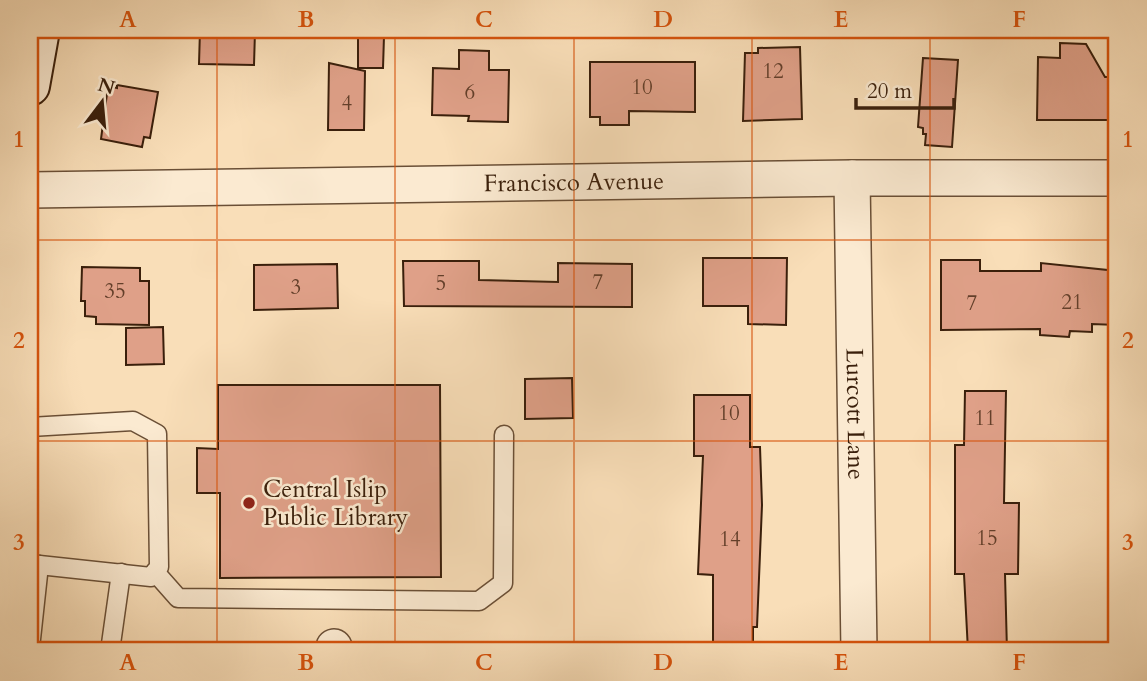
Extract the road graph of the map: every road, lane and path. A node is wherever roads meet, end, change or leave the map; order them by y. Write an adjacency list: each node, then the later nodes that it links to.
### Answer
1 (40, 30): 2 (street)
2 (30, 86)
3 (852, 178): 4 (street, Francisco Avenue); 5 (street, Francisco Avenue); 13 (street, Lurcott Lane)
4 (1117, 178)
5 (30, 190)
6 (30, 427): 9 (lane)
7 (504, 435): 9 (lane)
8 (34, 564): 10 (lane); 11 (lane)
9 (155, 572): 10 (lane)
10 (121, 573): 12 (lane)
11 (30, 648)
12 (110, 651)
13 (859, 651)

